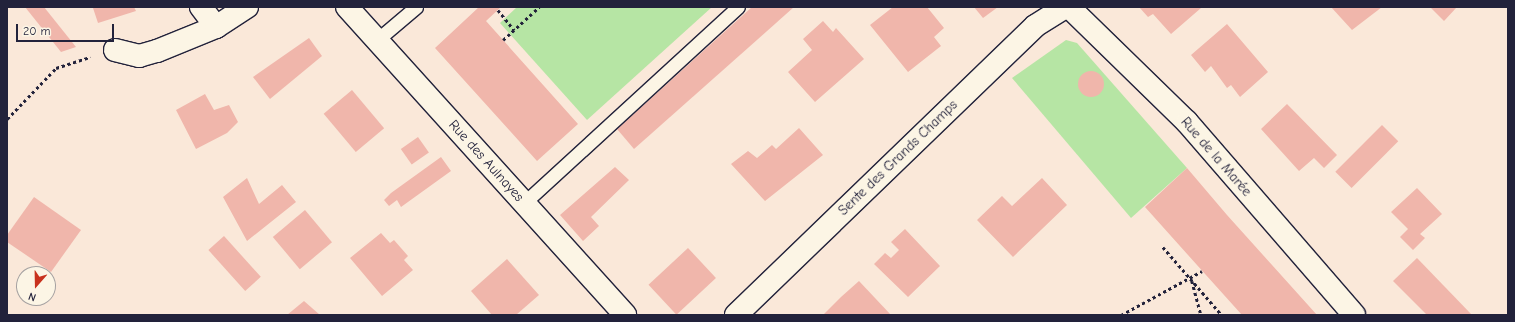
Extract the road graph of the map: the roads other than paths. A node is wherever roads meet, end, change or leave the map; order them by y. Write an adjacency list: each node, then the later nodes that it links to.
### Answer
1 (201, 7): 8 (street)
2 (247, 7): 8 (street)
3 (347, 7): 9 (street, Rue des Aulnayes)
4 (416, 7): 9 (lane)
5 (738, 7): 11 (lane)
6 (1065, 7): 13 (street, Sente des Grands Champs)
7 (1070, 7): 14 (street, Rue de la Marée)
8 (216, 27): 10 (street)
9 (377, 40): 11 (street, Rue des Aulnayes)
10 (115, 50)
11 (524, 203): 12 (street, Rue des Aulnayes)
12 (625, 315)
13 (736, 315)
14 (1354, 315)

